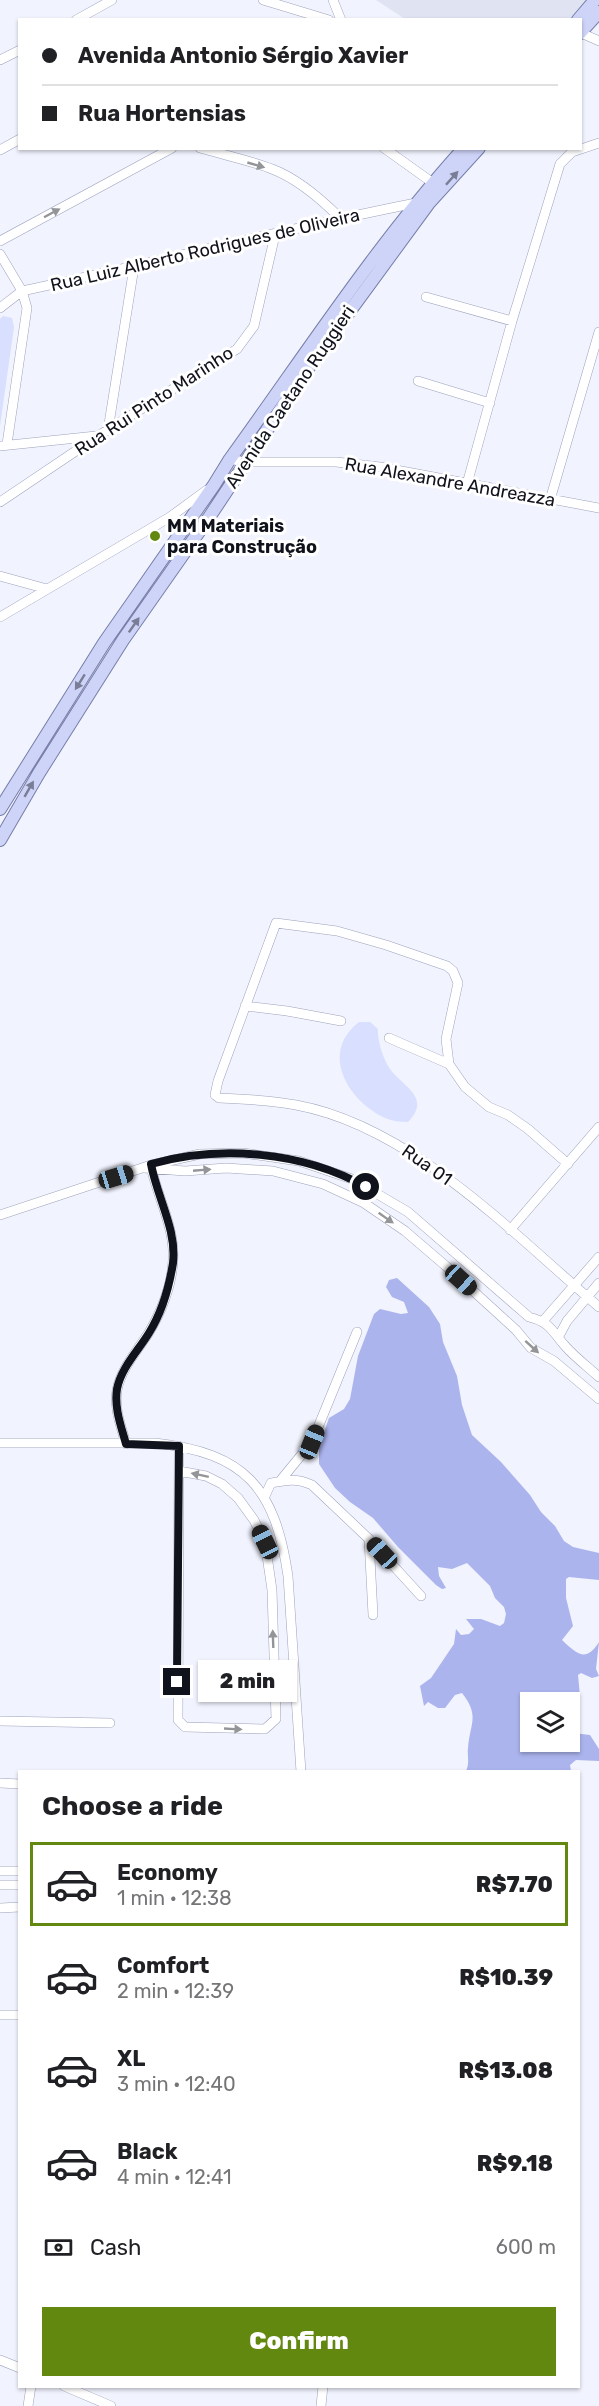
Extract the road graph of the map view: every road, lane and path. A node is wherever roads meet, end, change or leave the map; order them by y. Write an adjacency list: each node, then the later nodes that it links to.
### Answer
1 (111, 0): 6 (street)
2 (263, 0): 7 (street)
3 (333, 0): 8 (street)
4 (595, 0): 9 (main road)
5 (599, 12): 10 (main road)
6 (80, 18)
7 (322, 18)
8 (340, 18)
9 (580, 18)
10 (582, 32)
11 (582, 33): 12 (street)
12 (599, 41)
13 (18, 51): 14 (street)
14 (0, 60)
15 (18, 140): 18 (street)
16 (599, 143): 17 (street)
17 (582, 149)
18 (0, 150)
19 (168, 150): 29 (street, one-way to 19)
20 (207, 150): 27 (street, one-way to 27)
21 (387, 150): 25 (street)
22 (462, 150): 25 (main road, Avenida Caetano Ruggieri)
23 (477, 150): 43 (main road, Avenida Caetano Ruggieri, one-way to 23)
24 (579, 150): 35 (street)
25 (433, 183): 26 (main road, Avenida Caetano Ruggieri)
26 (416, 203): 27 (street, Rua Luiz Alberto Rodrigues de Oliveira); 42 (main road, Avenida Caetano Ruggieri)
27 (340, 218): 28 (street, Rua Luiz Alberto Rodrigues de Oliveira)
28 (275, 235): 31 (street, Rua Luiz Alberto Rodrigues de Oliveira); 39 (street, Rua Rui Pinto Marinho)
29 (0, 241)
30 (0, 254): 32 (street)
31 (134, 267): 32 (street, Rua Luiz Alberto Rodrigues de Oliveira); 39 (street)
32 (22, 291): 34 (street, Rua Luiz Alberto Rodrigues de Oliveira); 41 (street)
33 (426, 297): 35 (street)
34 (0, 308)
35 (512, 321): 38 (street)
36 (599, 332): 46 (street)
37 (418, 381): 38 (street)
38 (490, 403): 44 (street)
39 (108, 430): 40 (street, Rua Rui Pinto Marinho)
40 (98, 436): 41 (street); 47 (street, Rua Rui Pinto Marinho)
41 (3, 445)
42 (230, 459): 43 (street, Rua Alexandre Andreazza); 45 (main road, Avenida Caetano Ruggieri)
43 (244, 462): 44 (street, Rua Alexandre Andreazza); 50 (main road, Avenida Caetano Ruggieri)
44 (467, 484): 46 (street, Rua Alexandre Andreazza)
45 (214, 485): 49 (main road, Avenida Caetano Ruggieri); 51 (street)
46 (550, 500): 48 (street, Rua Alexandre Andreazza)
47 (0, 502)
48 (599, 508)
49 (194, 513): 50 (street); 51 (street); 55 (main road, Avenida Caetano Ruggieri, one-way to 55)
50 (210, 516): 56 (main road, Avenida Caetano Ruggieri, one-way to 50)
51 (170, 517): 53 (street)
52 (0, 576): 53 (street)
53 (47, 589): 54 (street)
54 (0, 617)
55 (0, 809)
56 (0, 840)
57 (245, 1006): 58 (street); 60 (street); 65 (street, Rua 01)
58 (340, 1021)
59 (389, 1038): 60 (street)
60 (449, 1064): 62 (street)
61 (599, 1127): 62 (street)
62 (568, 1164): 65 (street)
63 (149, 1168): 64 (street); 71 (street); 73 (street, one-way to 73); 81 (street)
64 (0, 1215)
65 (510, 1230): 68 (street, Rua 01)
66 (599, 1257): 68 (street)
67 (599, 1283): 69 (street)
68 (574, 1286): 69 (street, Rua 01); 72 (street)
69 (587, 1297): 70 (street, Rua 01); 75 (street)
70 (599, 1307)
71 (529, 1317): 72 (street); 73 (street)
72 (543, 1321): 75 (street)
73 (516, 1329): 77 (street, one-way to 77)
74 (357, 1332): 84 (street)
75 (559, 1336): 76 (street)
76 (564, 1345): 77 (street); 78 (street)
77 (554, 1361): 79 (street)
78 (599, 1377)
79 (599, 1399)
80 (0, 1443): 81 (street)
81 (126, 1444): 82 (street)
82 (179, 1446): 83 (street); 85 (street)
83 (179, 1472): 83 (street, one-way to 83)
84 (280, 1481): 85 (street); 86 (street)
85 (265, 1496): 91 (street)
86 (369, 1539): 87 (street); 88 (street)
87 (421, 1596)
88 (373, 1615)
89 (0, 1722): 90 (street)
90 (110, 1723)
91 (301, 1770)
92 (0, 1783): 93 (street)
93 (18, 1784)
94 (0, 1871): 95 (street)
95 (18, 1871)
96 (0, 1885): 97 (street)
97 (18, 1885)
98 (18, 1907): 99 (street)
99 (0, 1908)
100 (0, 2015): 101 (street)
101 (18, 2015)
102 (0, 2360): 103 (street)
103 (18, 2367)
104 (30, 2388): 107 (street)
105 (68, 2388): 108 (street)
106 (323, 2388): 109 (street)
107 (28, 2406)
108 (111, 2406)
109 (321, 2406)

